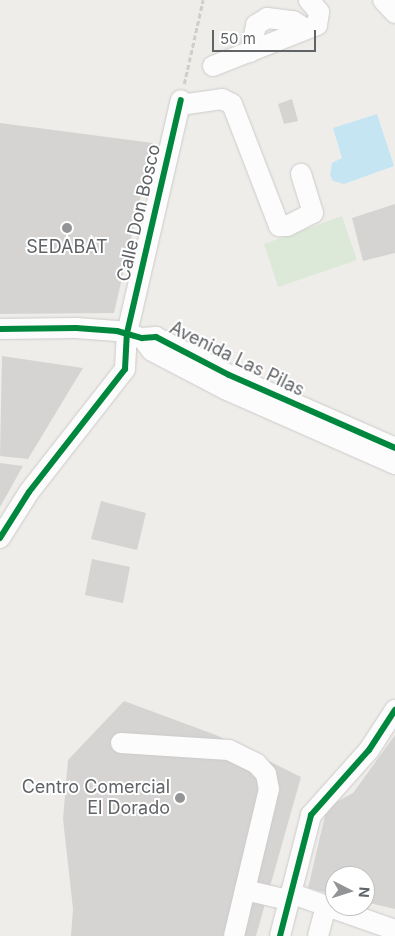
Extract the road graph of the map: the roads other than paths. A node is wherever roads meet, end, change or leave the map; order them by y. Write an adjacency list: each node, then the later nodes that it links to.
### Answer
1 (309, 0): 4 (street)
2 (383, 0): 3 (street)
3 (395, 13)
4 (213, 66)
5 (301, 174): 7 (street, Calle Don Bosco)
6 (0, 329): 7 (street, Avenida Las Pilas)
7 (134, 336): 8 (street, Avenida Las Pilas); 9 (street, Avenida Las Pilas); 10 (street, Calle Don Bosco)
8 (395, 448)
9 (395, 464)
10 (0, 538)
11 (395, 710): 14 (street)
12 (121, 743): 13 (street)
13 (245, 890): 14 (street); 19 (street)
14 (289, 896): 15 (street); 20 (street)
15 (325, 907)
16 (325, 911): 21 (street)
17 (353, 916): 18 (street)
18 (395, 930)
19 (234, 936)
20 (280, 936)
21 (318, 936)

